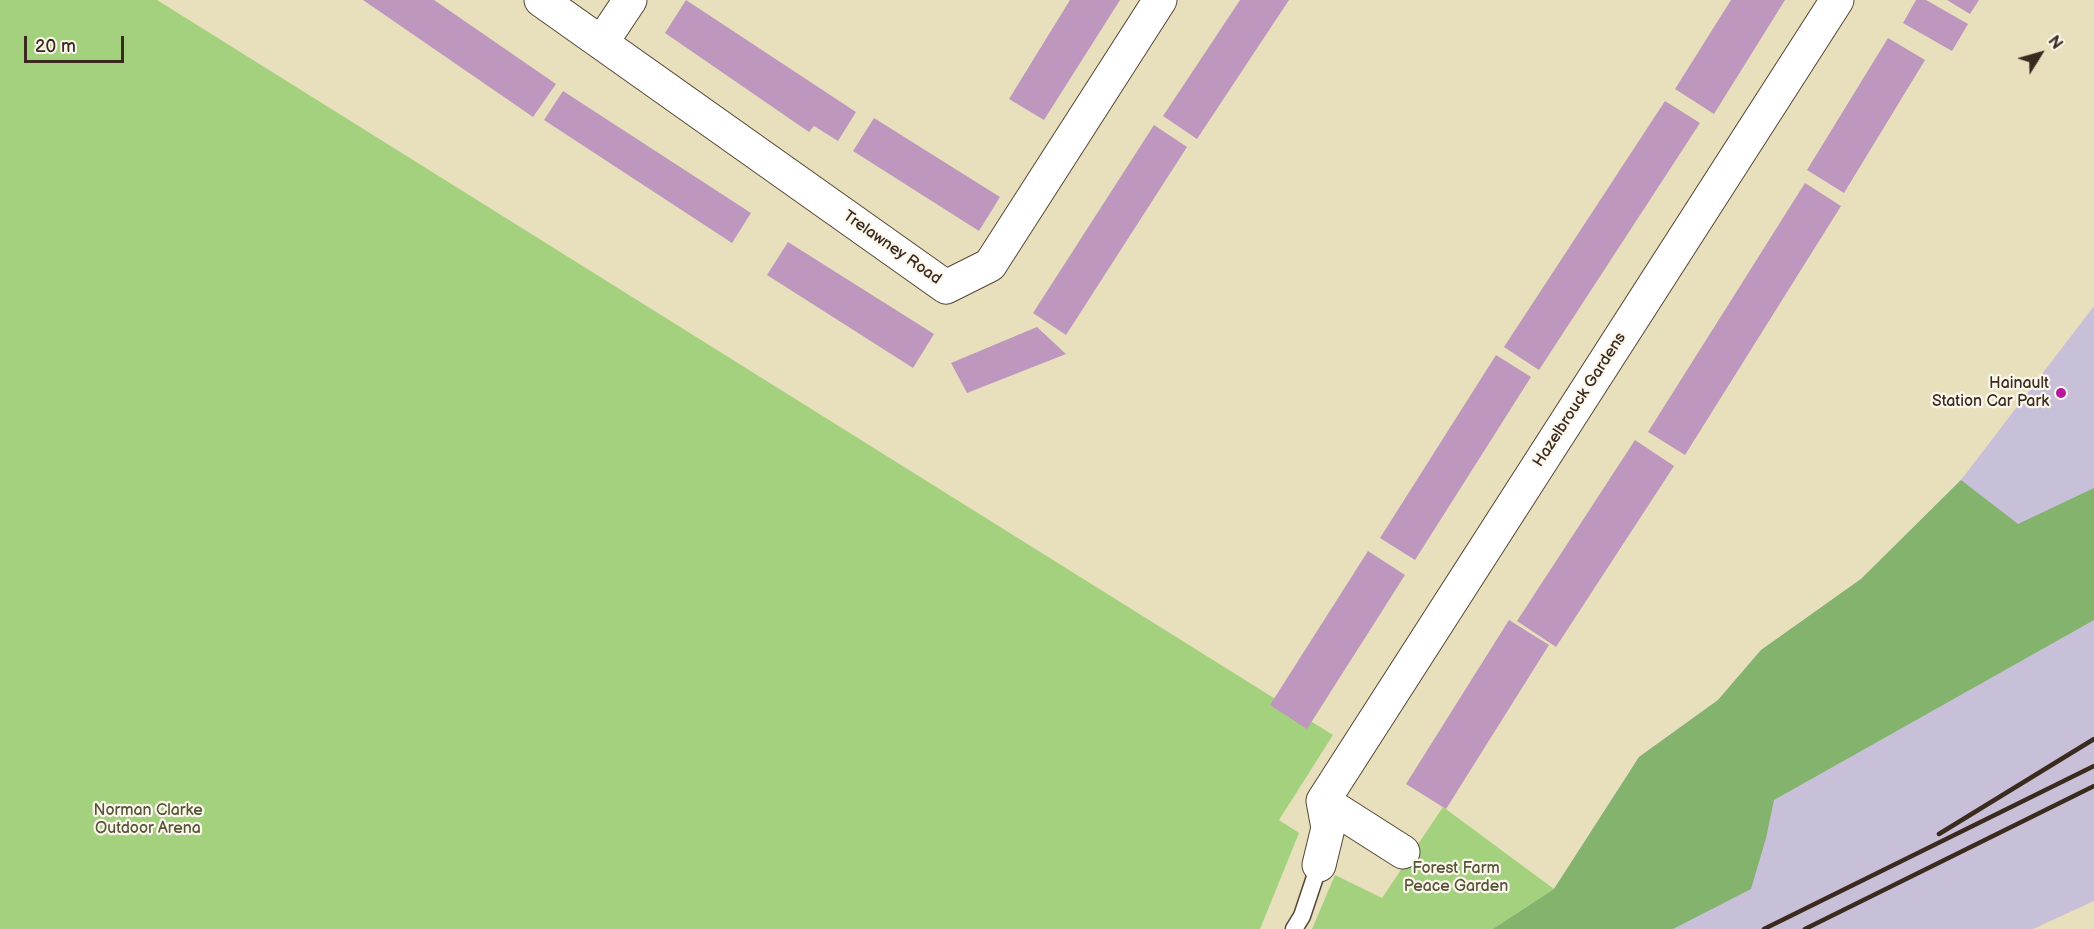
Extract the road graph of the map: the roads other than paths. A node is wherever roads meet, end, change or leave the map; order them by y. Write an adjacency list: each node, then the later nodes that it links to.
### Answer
1 (541, 0): 5 (street, Trelawney Road)
2 (630, 0): 5 (street)
3 (1160, 0): 5 (street, Trelawney Road)
4 (1837, 0): 6 (street, Hazelbrouck Gardens)
5 (602, 42)
6 (1323, 801): 7 (street); 8 (street)
7 (1403, 852)
8 (1319, 865): 9 (lane)
9 (1294, 929)

